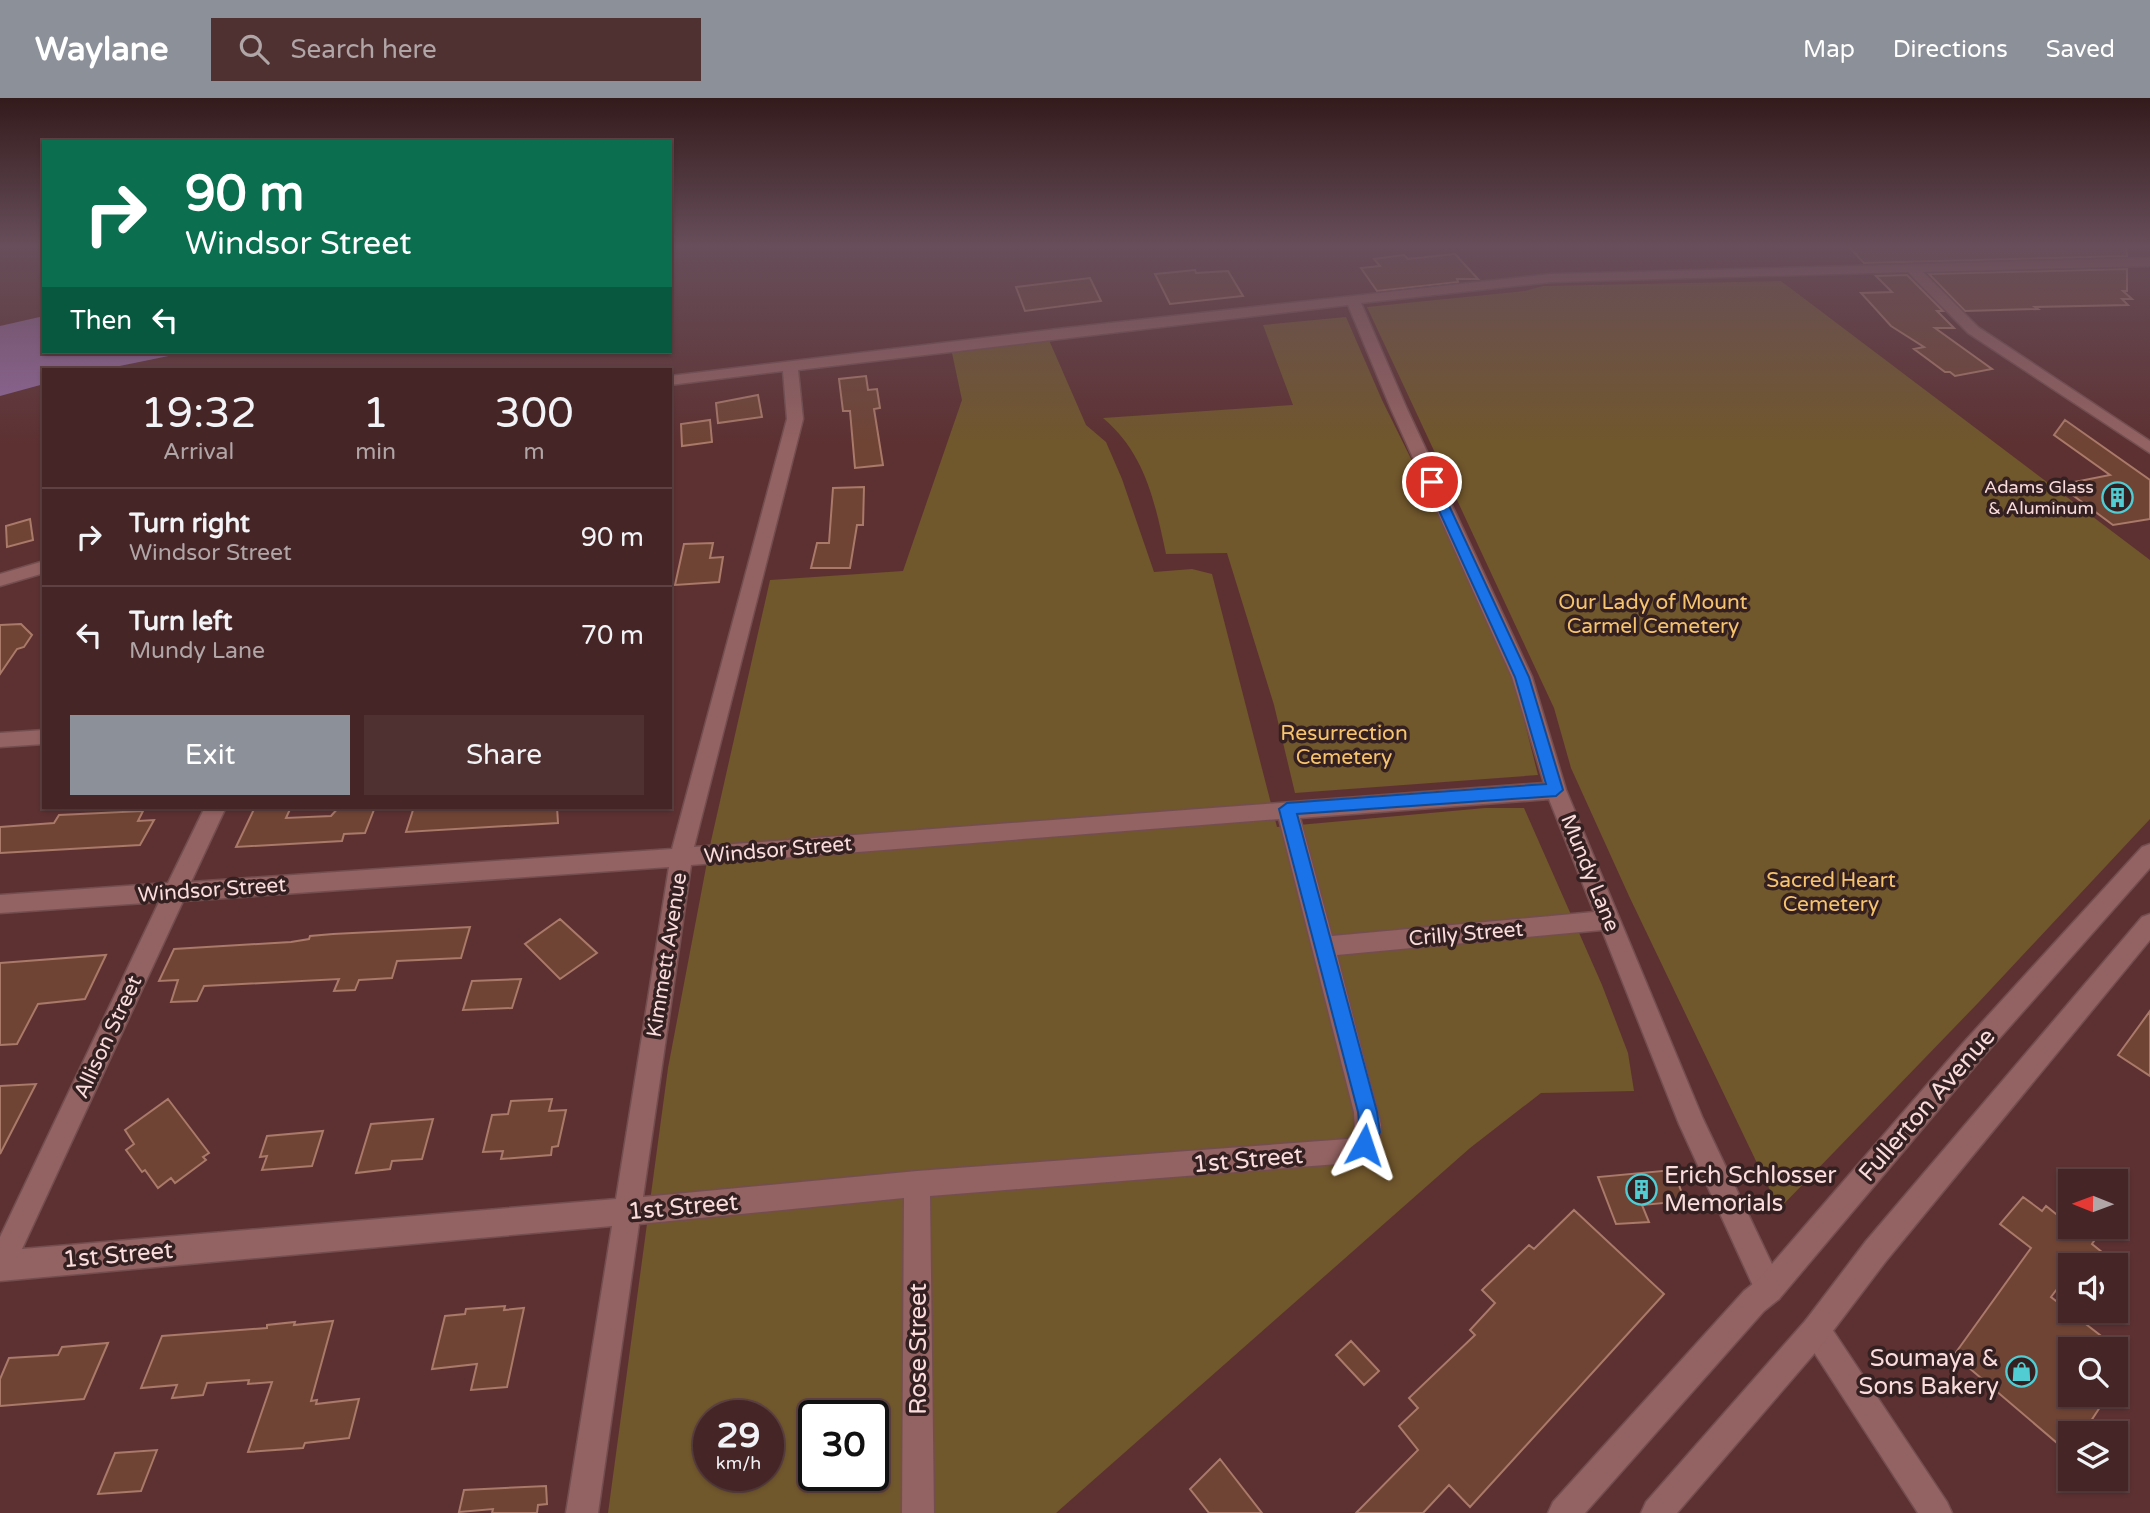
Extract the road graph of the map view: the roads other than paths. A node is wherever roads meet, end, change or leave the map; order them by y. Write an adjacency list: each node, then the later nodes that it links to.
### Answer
1 (1257, 311): 4 (street)
2 (1358, 311): 11 (street, Mundy Lane)
3 (1954, 311): 6 (street)
4 (790, 365): 5 (street); 15 (street, Kimmett Avenue)
5 (672, 381)
6 (2150, 448)
7 (42, 568): 8 (street)
8 (0, 580)
9 (42, 737): 10 (street)
10 (0, 740)
11 (1556, 790): 13 (street, Windsor Street); 18 (street, Mundy Lane)
12 (214, 809): 16 (street, Allison Street)
13 (1287, 809): 15 (street, Windsor Street); 20 (street)
14 (2150, 853): 24 (street, Fullerton Avenue)
15 (681, 858): 16 (street, Windsor Street); 22 (street, Kimmett Avenue)
16 (175, 892): 17 (street, Windsor Street); 23 (street, Allison Street)
17 (0, 904)
18 (1610, 920): 20 (street, Crilly Street); 24 (street, Mundy Lane)
19 (2150, 924): 25 (street)
20 (1322, 947): 21 (street, 1st Street)
21 (917, 1184): 22 (street, 1st Street); 27 (street, Rose Street)
22 (626, 1212): 23 (street, 1st Street); 26 (street, Kimmett Avenue)
23 (0, 1265)
24 (1769, 1289): 28 (street, Fullerton Avenue)
25 (1816, 1330): 29 (street); 30 (street)
26 (582, 1513)
27 (918, 1513)
28 (1564, 1513)
29 (1657, 1513)
30 (1936, 1513)

